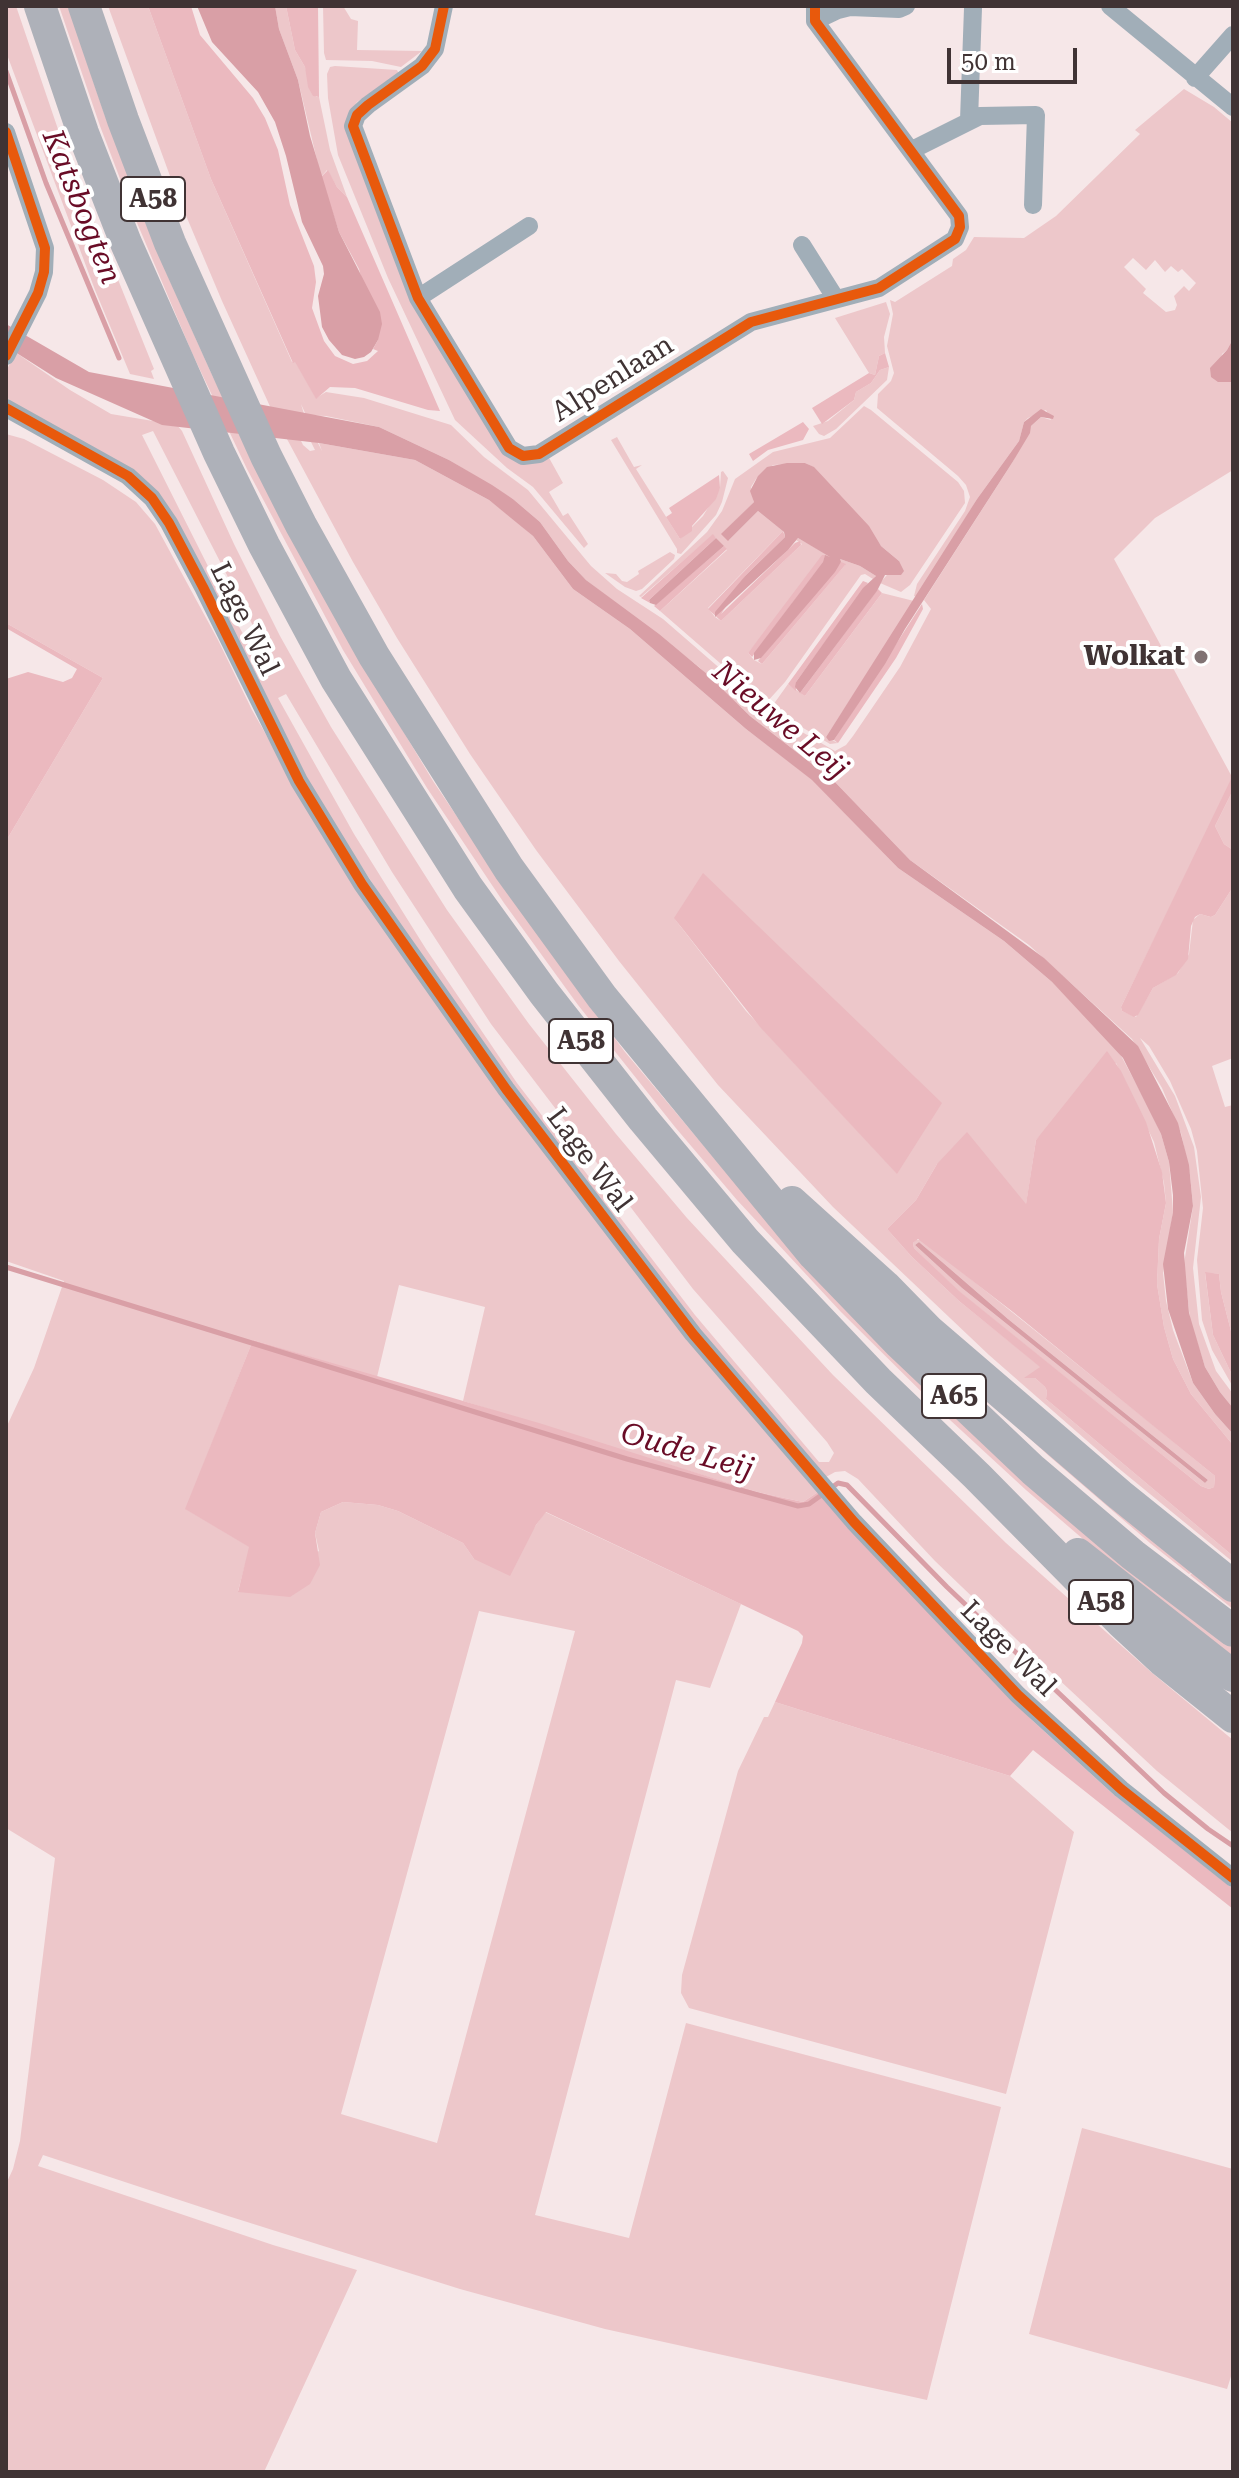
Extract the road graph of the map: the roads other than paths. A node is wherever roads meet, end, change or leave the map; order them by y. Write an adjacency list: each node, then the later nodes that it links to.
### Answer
1 (40, 6): 22 (highway, A58)
2 (84, 6): 21 (highway, A58)
3 (444, 6): 17 (street, Alpenlaan)
4 (906, 6): 7 (street, Alpenlaan)
5 (1110, 6): 9 (street)
6 (973, 8): 11 (street)
7 (815, 14): 13 (street, Alpenlaan)
8 (1233, 35): 9 (street)
9 (1195, 78): 10 (street)
10 (1233, 107)
11 (969, 120): 13 (street); 14 (street)
12 (6, 132): 19 (street)
13 (912, 150): 18 (street, Alpenlaan)
14 (1033, 205)
15 (529, 226): 17 (street)
16 (802, 245): 18 (street)
17 (418, 298): 18 (street, Alpenlaan)
18 (836, 299)
19 (6, 356)
20 (6, 408): 27 (street, Lage Wal)
21 (707, 1126): 23 (highway, A58); 24 (highway, A65)
22 (977, 1476): 25 (highway); 26 (highway, A58)
23 (1233, 1586)
24 (1233, 1631)
25 (1233, 1676)
26 (1233, 1717)
27 (1233, 1878)

